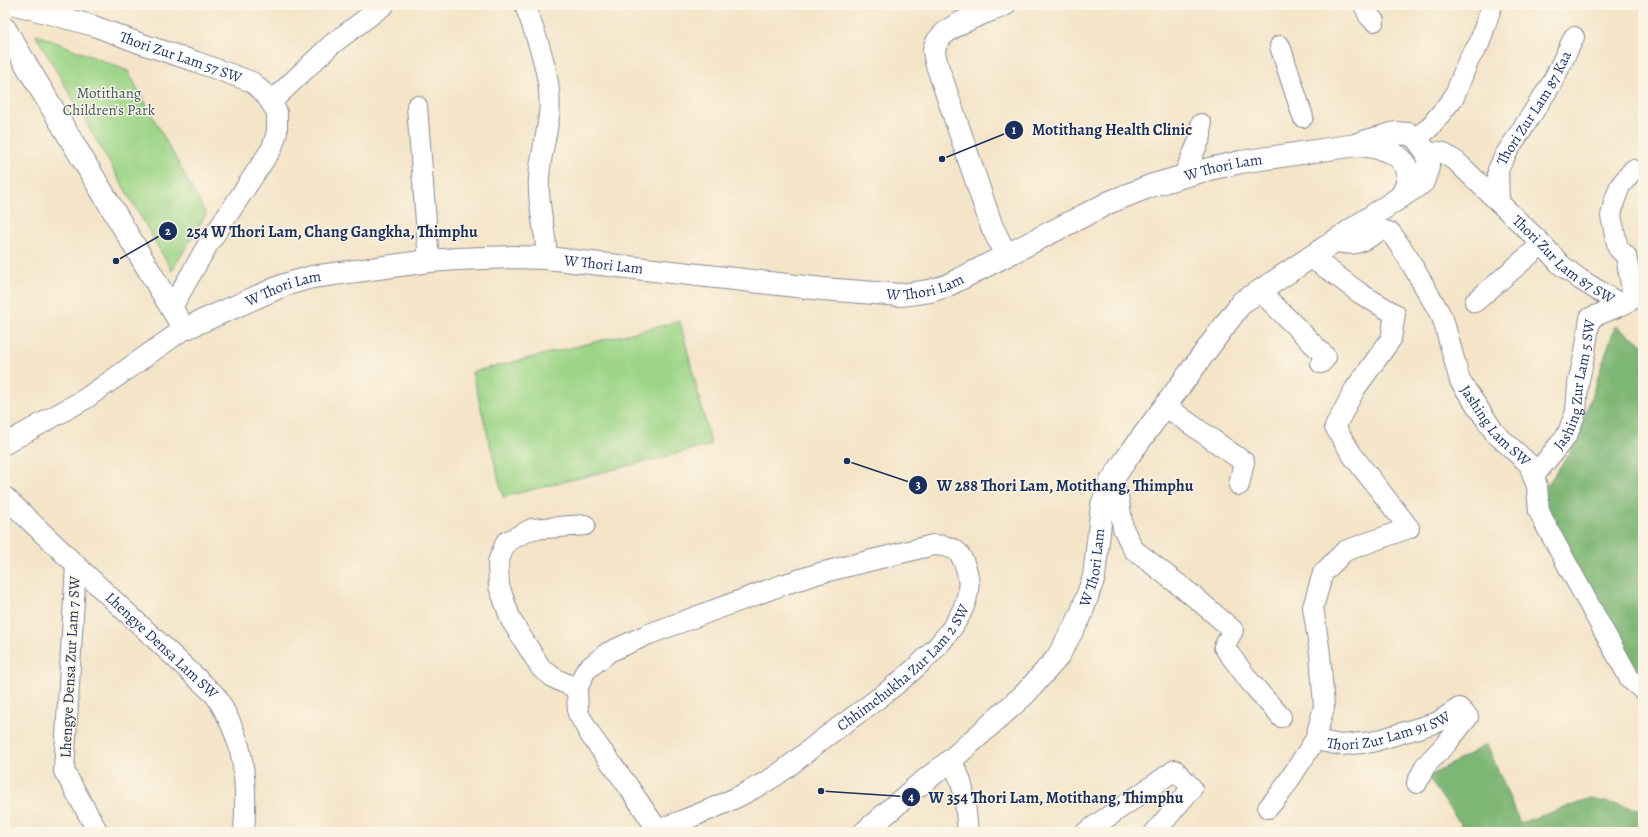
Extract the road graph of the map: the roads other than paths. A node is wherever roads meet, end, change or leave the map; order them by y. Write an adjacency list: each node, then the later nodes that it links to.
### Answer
1 (21, 5): 9 (street, Thori Zur Lam 57 SW)
2 (384, 5): 9 (street)
3 (525, 5): 23 (street)
4 (1004, 5): 21 (main road)
5 (1492, 5): 14 (street)
6 (5, 29): 28 (main road)
7 (1574, 37): 18 (street, Thori Zur Lam 87 Kaa)
8 (1280, 46): 11 (street)
9 (271, 102): 28 (street, Thori Zur Lam 57 SW)
10 (417, 106): 24 (street)
11 (1303, 117)
12 (1201, 124): 16 (street)
13 (1356, 145): 14 (main road, W Thori Lam); 16 (main road, W Thori Lam); 17 (main road, W Thori Lam)
14 (1422, 146): 17 (main road, W Thori Lam); 18 (street, Thori Zur Lam 87 SW)
15 (1634, 170): 27 (street, Thori Zur Lam 87 SW)
16 (1184, 175): 21 (main road, W Thori Lam)
17 (1401, 196): 19 (main road, W Thori Lam)
18 (1499, 203): 20 (street, Thori Zur Lam 87 SW)
19 (1334, 241): 22 (main road, W Thori Lam); 33 (street, Jashing Lam SW)
20 (1542, 244): 26 (street); 27 (street, Thori Zur Lam 87 SW)
21 (1006, 255): 23 (main road, W Thori Lam)
22 (1310, 257): 25 (main road, W Thori Lam); 42 (street, Thori Zur Lam 91 SW)
23 (547, 258): 24 (main road, W Thori Lam)
24 (429, 261): 29 (main road, W Thori Lam)
25 (1260, 292): 30 (street); 31 (main road, W Thori Lam)
26 (1475, 302)
27 (1622, 305): 33 (street, Jashing Zur Lam 5 SW)
28 (171, 309): 29 (main road)
29 (184, 329): 32 (street)
30 (1321, 363)
31 (1165, 406): 34 (main road, W Thori Lam); 35 (street)
32 (5, 444)
33 (1533, 477): 40 (street, Jashing Lam SW)
34 (1110, 483): 41 (street); 43 (main road, W Thori Lam)
35 (1239, 485)
36 (5, 497): 38 (street, Lhengye Densa Lam SW)
37 (585, 525): 39 (street)
38 (76, 565): 47 (street, Lhengye Densa Zur Lam 7 SW); 48 (street, Lhengye Densa Lam SW)
39 (577, 689): 46 (street); 46 (street, Chhimchukha Zur Lam 2 SW)
40 (1643, 690)
41 (1281, 718)
42 (1315, 740): 44 (street, Thori Zur Lam 91 SW); 45 (street, Thori Zur Lam 91 SW)
43 (950, 761): 49 (main road, W Thori Lam); 50 (street)
44 (1417, 783)
45 (1268, 808)
46 (658, 831)
47 (98, 832)
48 (244, 832)
49 (865, 832)
50 (968, 832)
51 (1086, 832): 52 (street)
52 (1155, 832)

